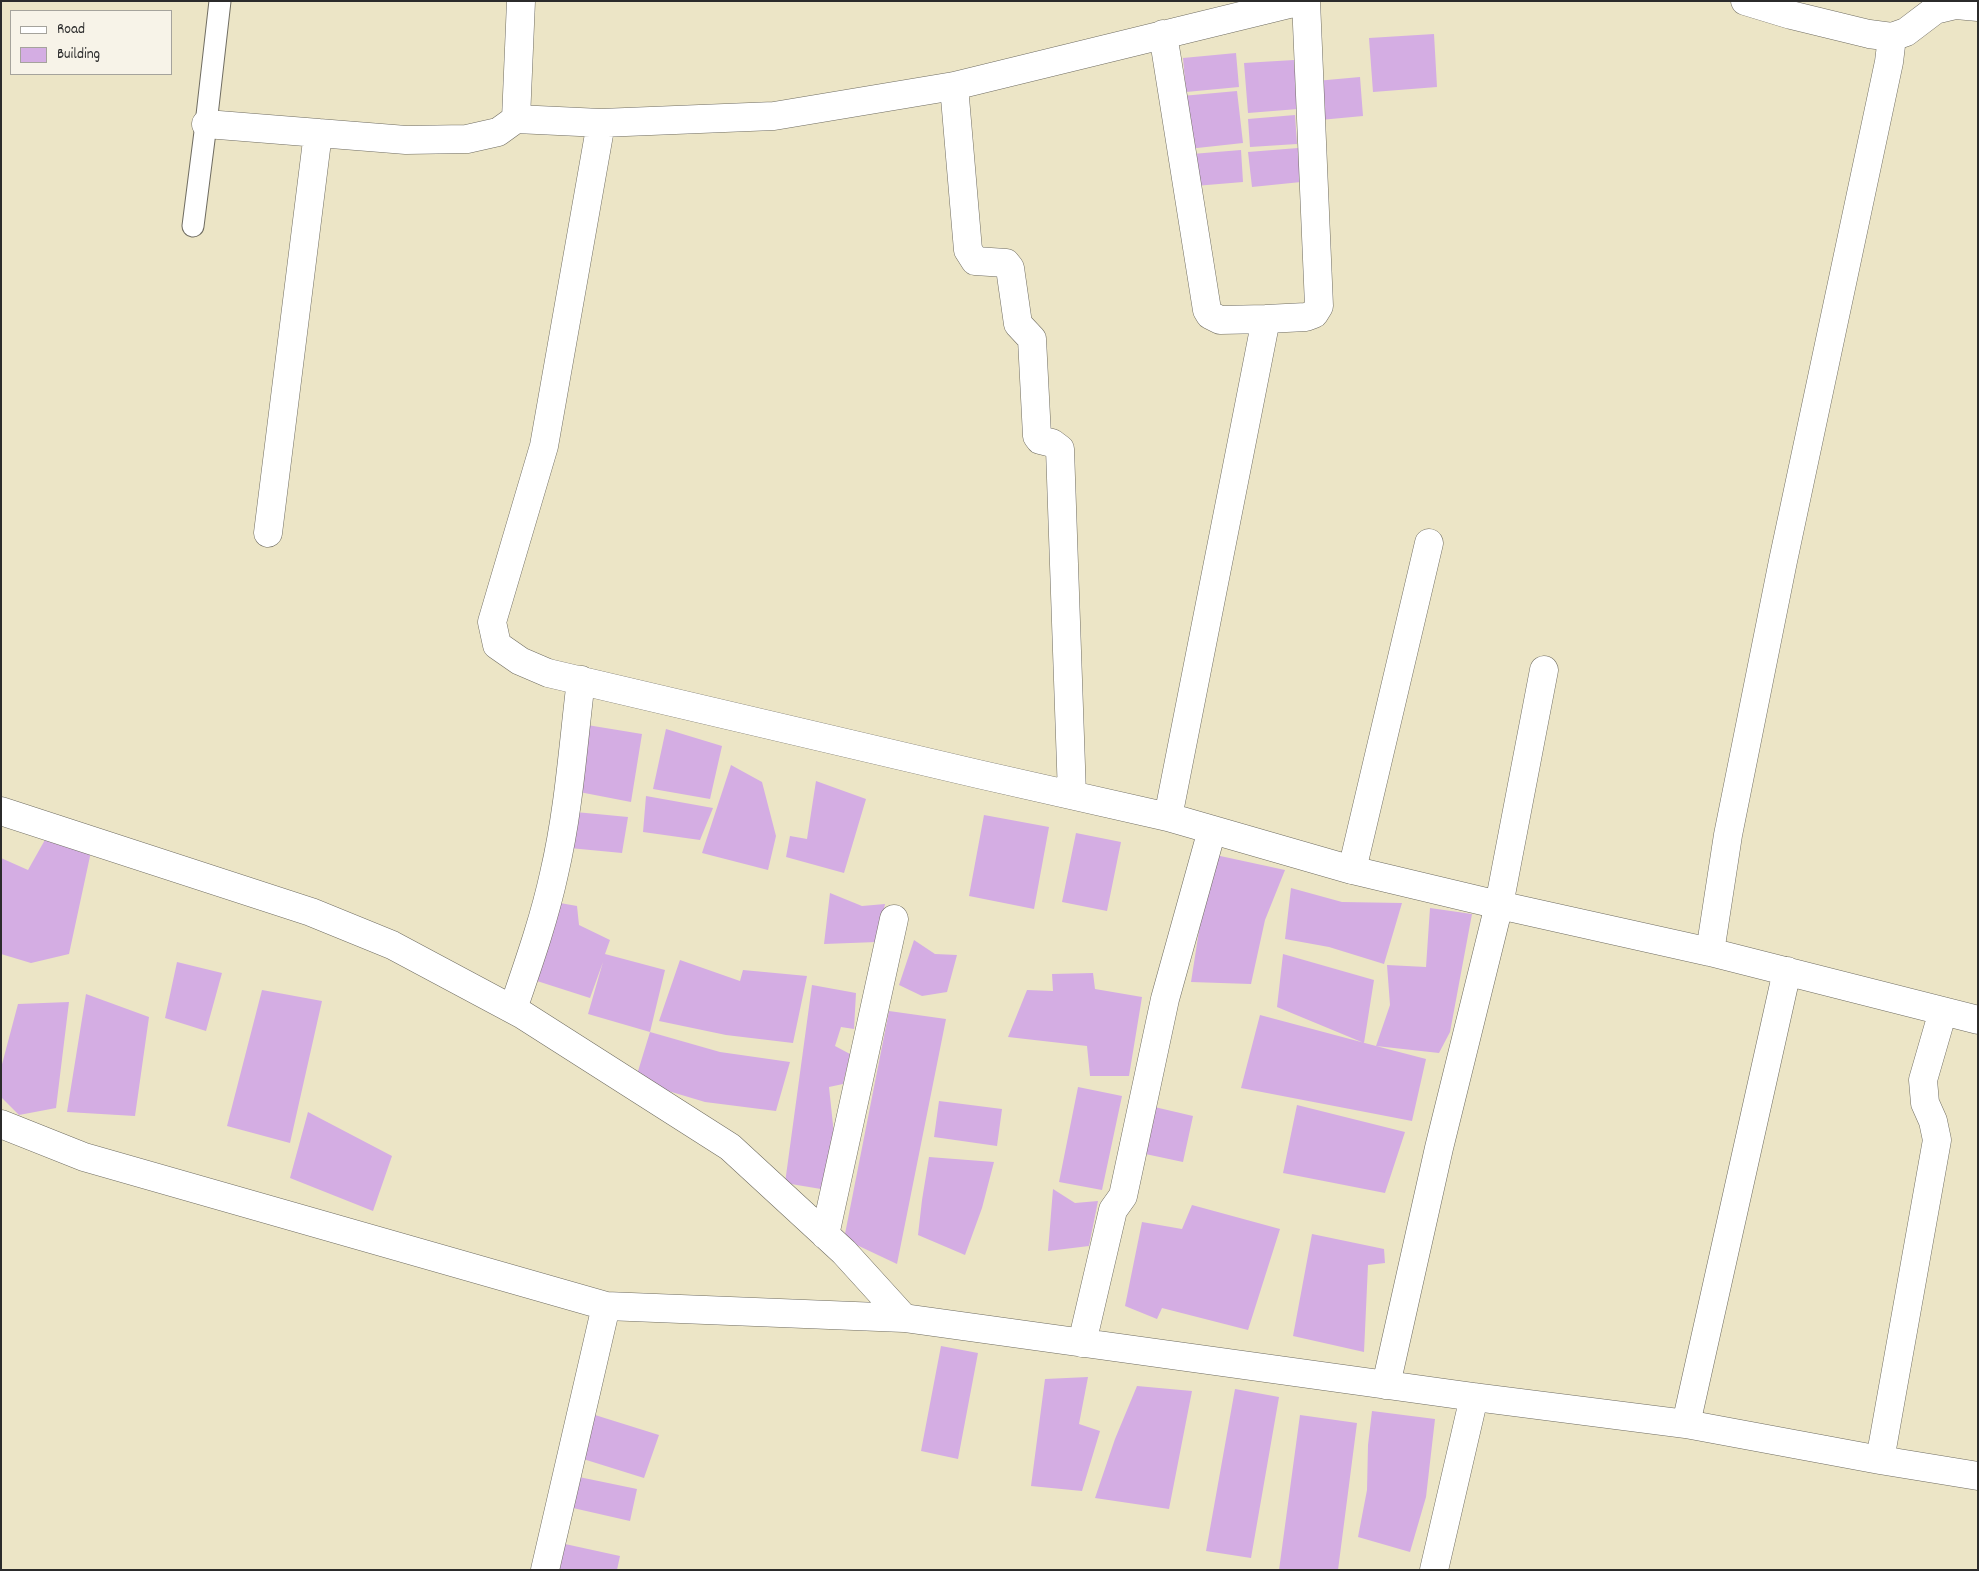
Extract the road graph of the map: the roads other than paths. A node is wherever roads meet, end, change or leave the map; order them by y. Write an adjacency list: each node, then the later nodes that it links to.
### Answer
1 (220, 1): 12 (lane)
2 (520, 1): 10 (street)
3 (1302, 1): 7 (street)
4 (1306, 1): 15 (street)
5 (1745, 1): 8 (street)
6 (1978, 7): 8 (street)
7 (1163, 34): 9 (street); 15 (street)
8 (1892, 37): 27 (street)
9 (954, 86): 11 (street); 20 (street)
10 (516, 119): 11 (street); 13 (street)
11 (601, 122): 19 (street)
12 (206, 124): 13 (street); 14 (lane)
13 (318, 133): 16 (street)
14 (193, 226)
15 (1266, 319): 22 (street)
16 (268, 533)
17 (1429, 543): 24 (street)
18 (1544, 670): 25 (street)
19 (581, 680): 20 (street); 29 (street)
20 (1072, 795): 22 (street)
21 (1, 811): 29 (street)
22 (1168, 817): 23 (street)
23 (1212, 830): 24 (street); 36 (street)
24 (1352, 870): 25 (street)
25 (1499, 905): 27 (street); 37 (street)
26 (894, 919): 33 (street)
27 (1710, 952): 28 (street)
28 (1787, 971): 30 (street); 39 (street)
29 (513, 1009): 33 (street)
30 (1943, 1011): 31 (street); 40 (street)
31 (1978, 1020)
32 (1, 1124): 34 (street)
33 (825, 1235): 35 (street)
34 (606, 1306): 35 (street); 42 (street)
35 (904, 1318): 36 (street)
36 (1082, 1344): 37 (street)
37 (1386, 1384): 38 (street)
38 (1474, 1397): 39 (street); 43 (street)
39 (1686, 1424): 40 (street)
40 (1880, 1460): 41 (street)
41 (1978, 1476)
42 (545, 1570)
43 (1434, 1570)

